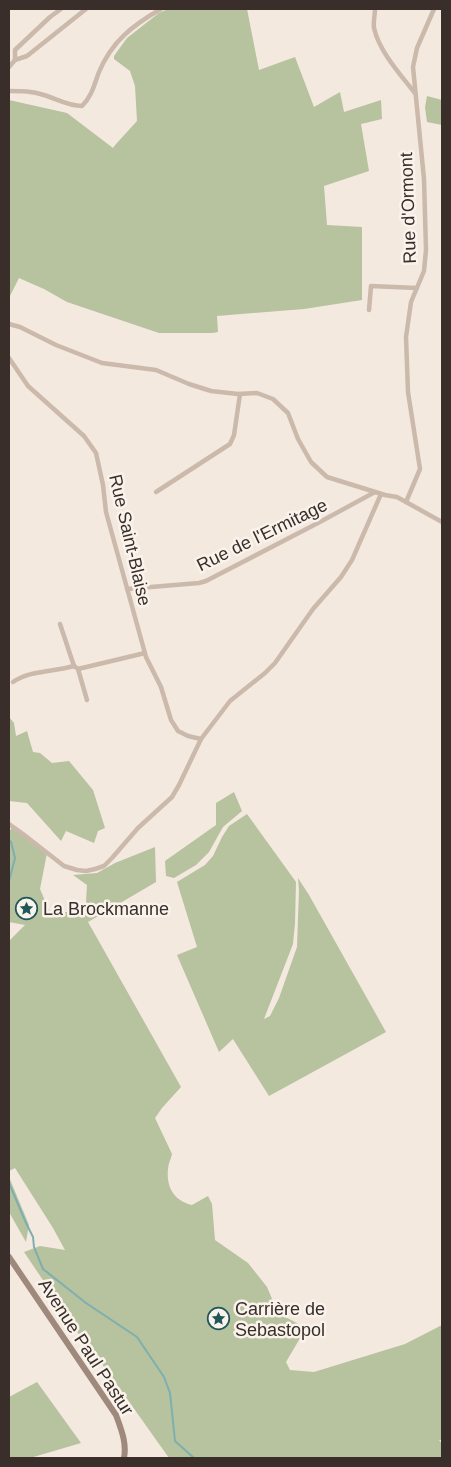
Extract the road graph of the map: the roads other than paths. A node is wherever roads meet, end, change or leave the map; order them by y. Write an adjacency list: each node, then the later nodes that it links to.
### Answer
1 (61, 9): 6 (street)
2 (86, 9): 6 (street)
3 (161, 9): 8 (street)
4 (375, 9): 9 (street)
5 (434, 9): 9 (street, Rue d'Ormont)
6 (15, 60): 7 (street)
7 (9, 67)
8 (9, 91)
9 (415, 93): 10 (street, Rue d'Ormont)
10 (417, 288): 11 (street); 17 (street, Rue d'Ormont)
11 (369, 310)
12 (9, 324): 14 (street)
13 (9, 358): 19 (street, Rue Saint-Blaise)
14 (240, 394): 15 (street); 16 (street)
15 (156, 492)
16 (379, 493): 17 (street); 19 (street, Rue de l'Ermitage); 25 (street)
17 (406, 502): 18 (street)
18 (442, 522)
19 (126, 589): 21 (street, Rue Saint-Blaise)
20 (60, 624): 22 (street)
21 (145, 653): 22 (street); 25 (street, Rue Saint-Blaise)
22 (76, 667): 23 (street); 24 (street)
23 (13, 682)
24 (88, 700)
25 (201, 738): 26 (street)
26 (9, 824)
27 (9, 1257): 28 (main road, Avenue Paul Pastur)
28 (124, 1458)

